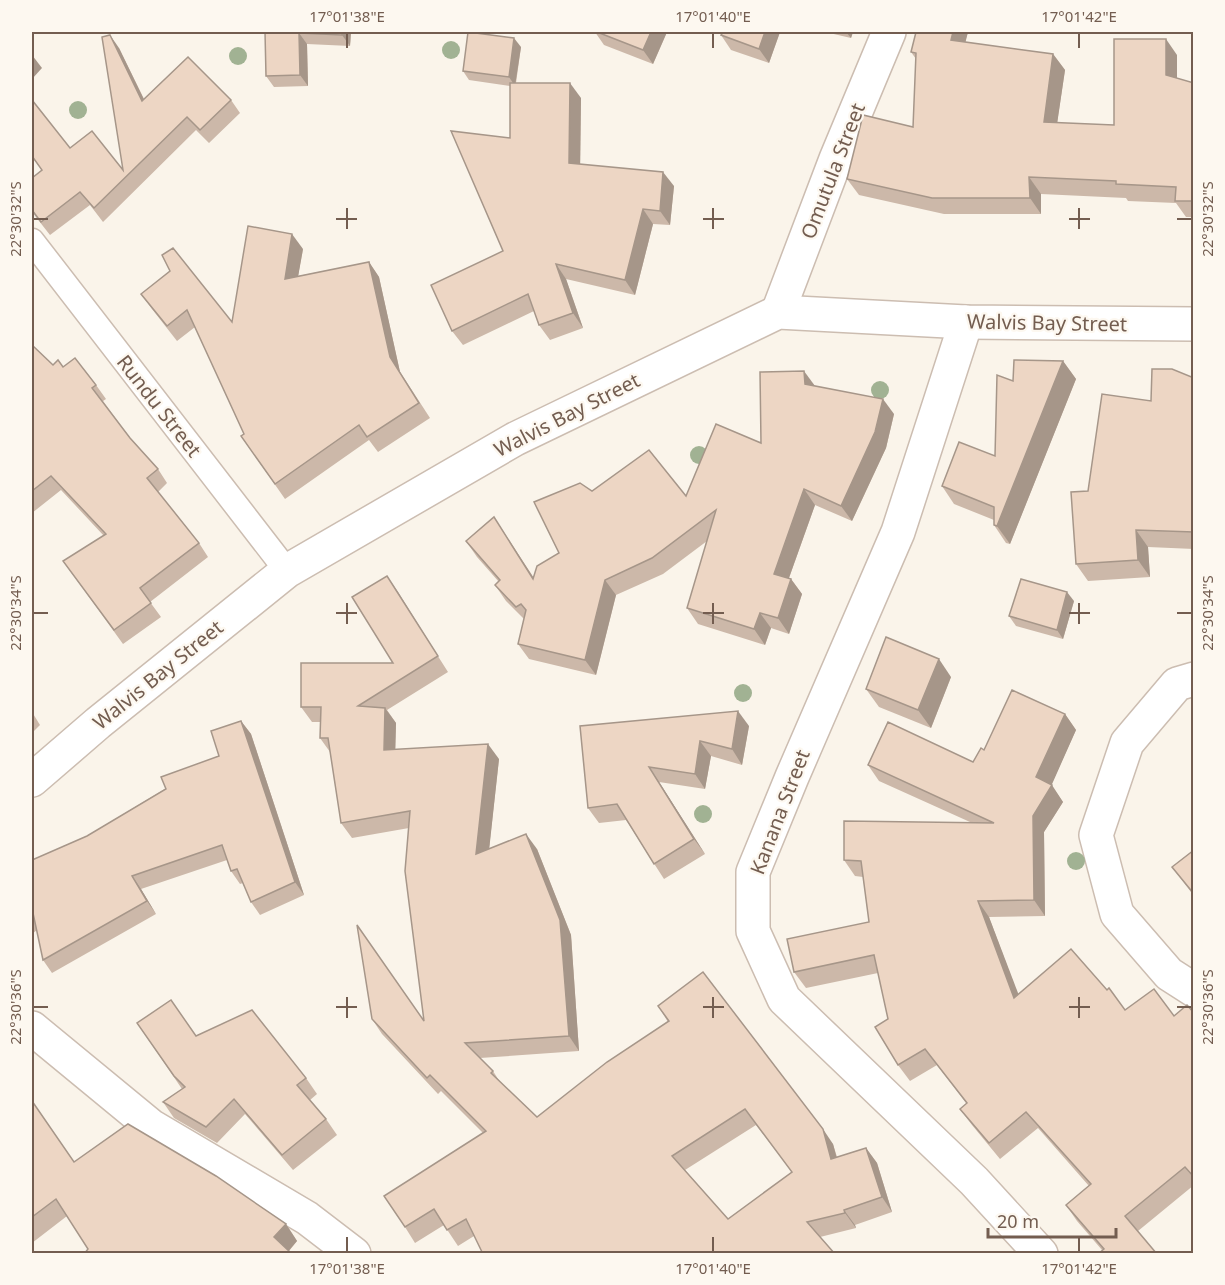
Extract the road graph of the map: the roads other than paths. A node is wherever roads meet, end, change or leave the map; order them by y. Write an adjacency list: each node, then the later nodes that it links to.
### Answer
1 (890, 32): 3 (street, Omutula Street)
2 (32, 241): 6 (lane, Rundu Street)
3 (778, 312): 4 (street, Walvis Bay Street); 6 (street, Walvis Bay Street)
4 (966, 322): 5 (street, Walvis Bay Street); 12 (street, Kanana Street)
5 (1194, 324)
6 (287, 571): 8 (street, Walvis Bay Street)
7 (1194, 679): 9 (street)
8 (32, 780)
9 (1194, 990)
10 (32, 1028): 11 (street)
11 (354, 1254)
12 (1041, 1254)

